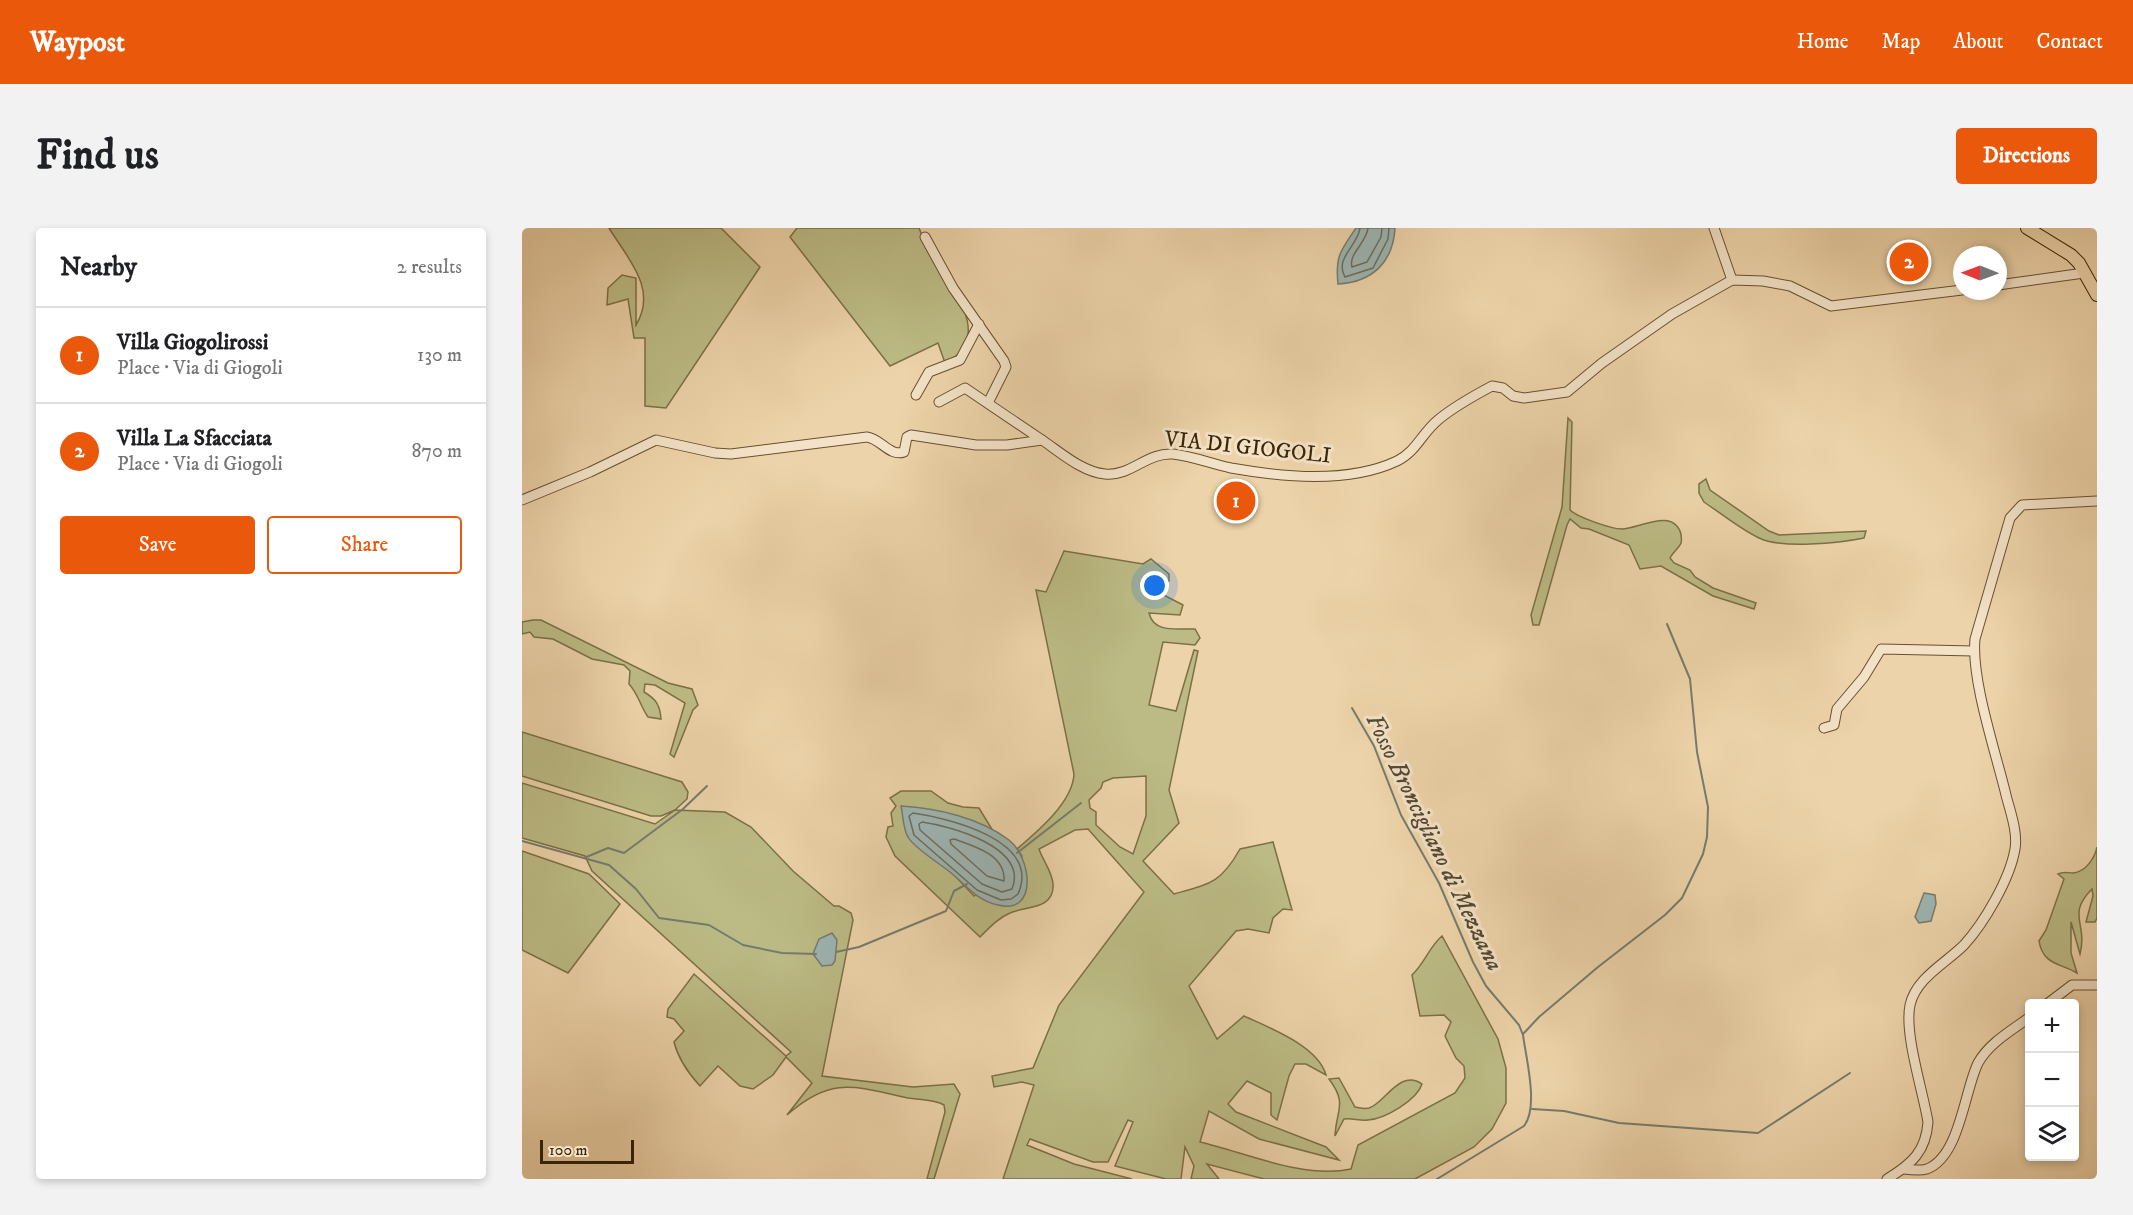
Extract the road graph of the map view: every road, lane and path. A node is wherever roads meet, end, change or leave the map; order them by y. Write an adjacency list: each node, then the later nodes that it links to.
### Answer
1 (1714, 228): 5 (street)
2 (2028, 228): 4 (main road)
3 (925, 237): 9 (street)
4 (2084, 273): 6 (street); 8 (main road)
5 (1732, 280): 7 (street); 13 (street, VIA DI GIOGOLI)
6 (2007, 284)
7 (1953, 291)
8 (2097, 295)
9 (979, 324): 10 (street); 12 (street)
10 (916, 395)
11 (939, 402): 12 (street)
12 (988, 403): 13 (street)
13 (1042, 440): 14 (street)
14 (522, 500)
15 (2097, 501): 16 (street)
16 (1974, 651): 17 (street); 21 (street)
17 (1824, 728)
18 (2094, 985): 19 (street)
19 (2053, 999)
20 (2025, 1021): 21 (street)
21 (1904, 1169): 22 (street)
22 (1887, 1179)

